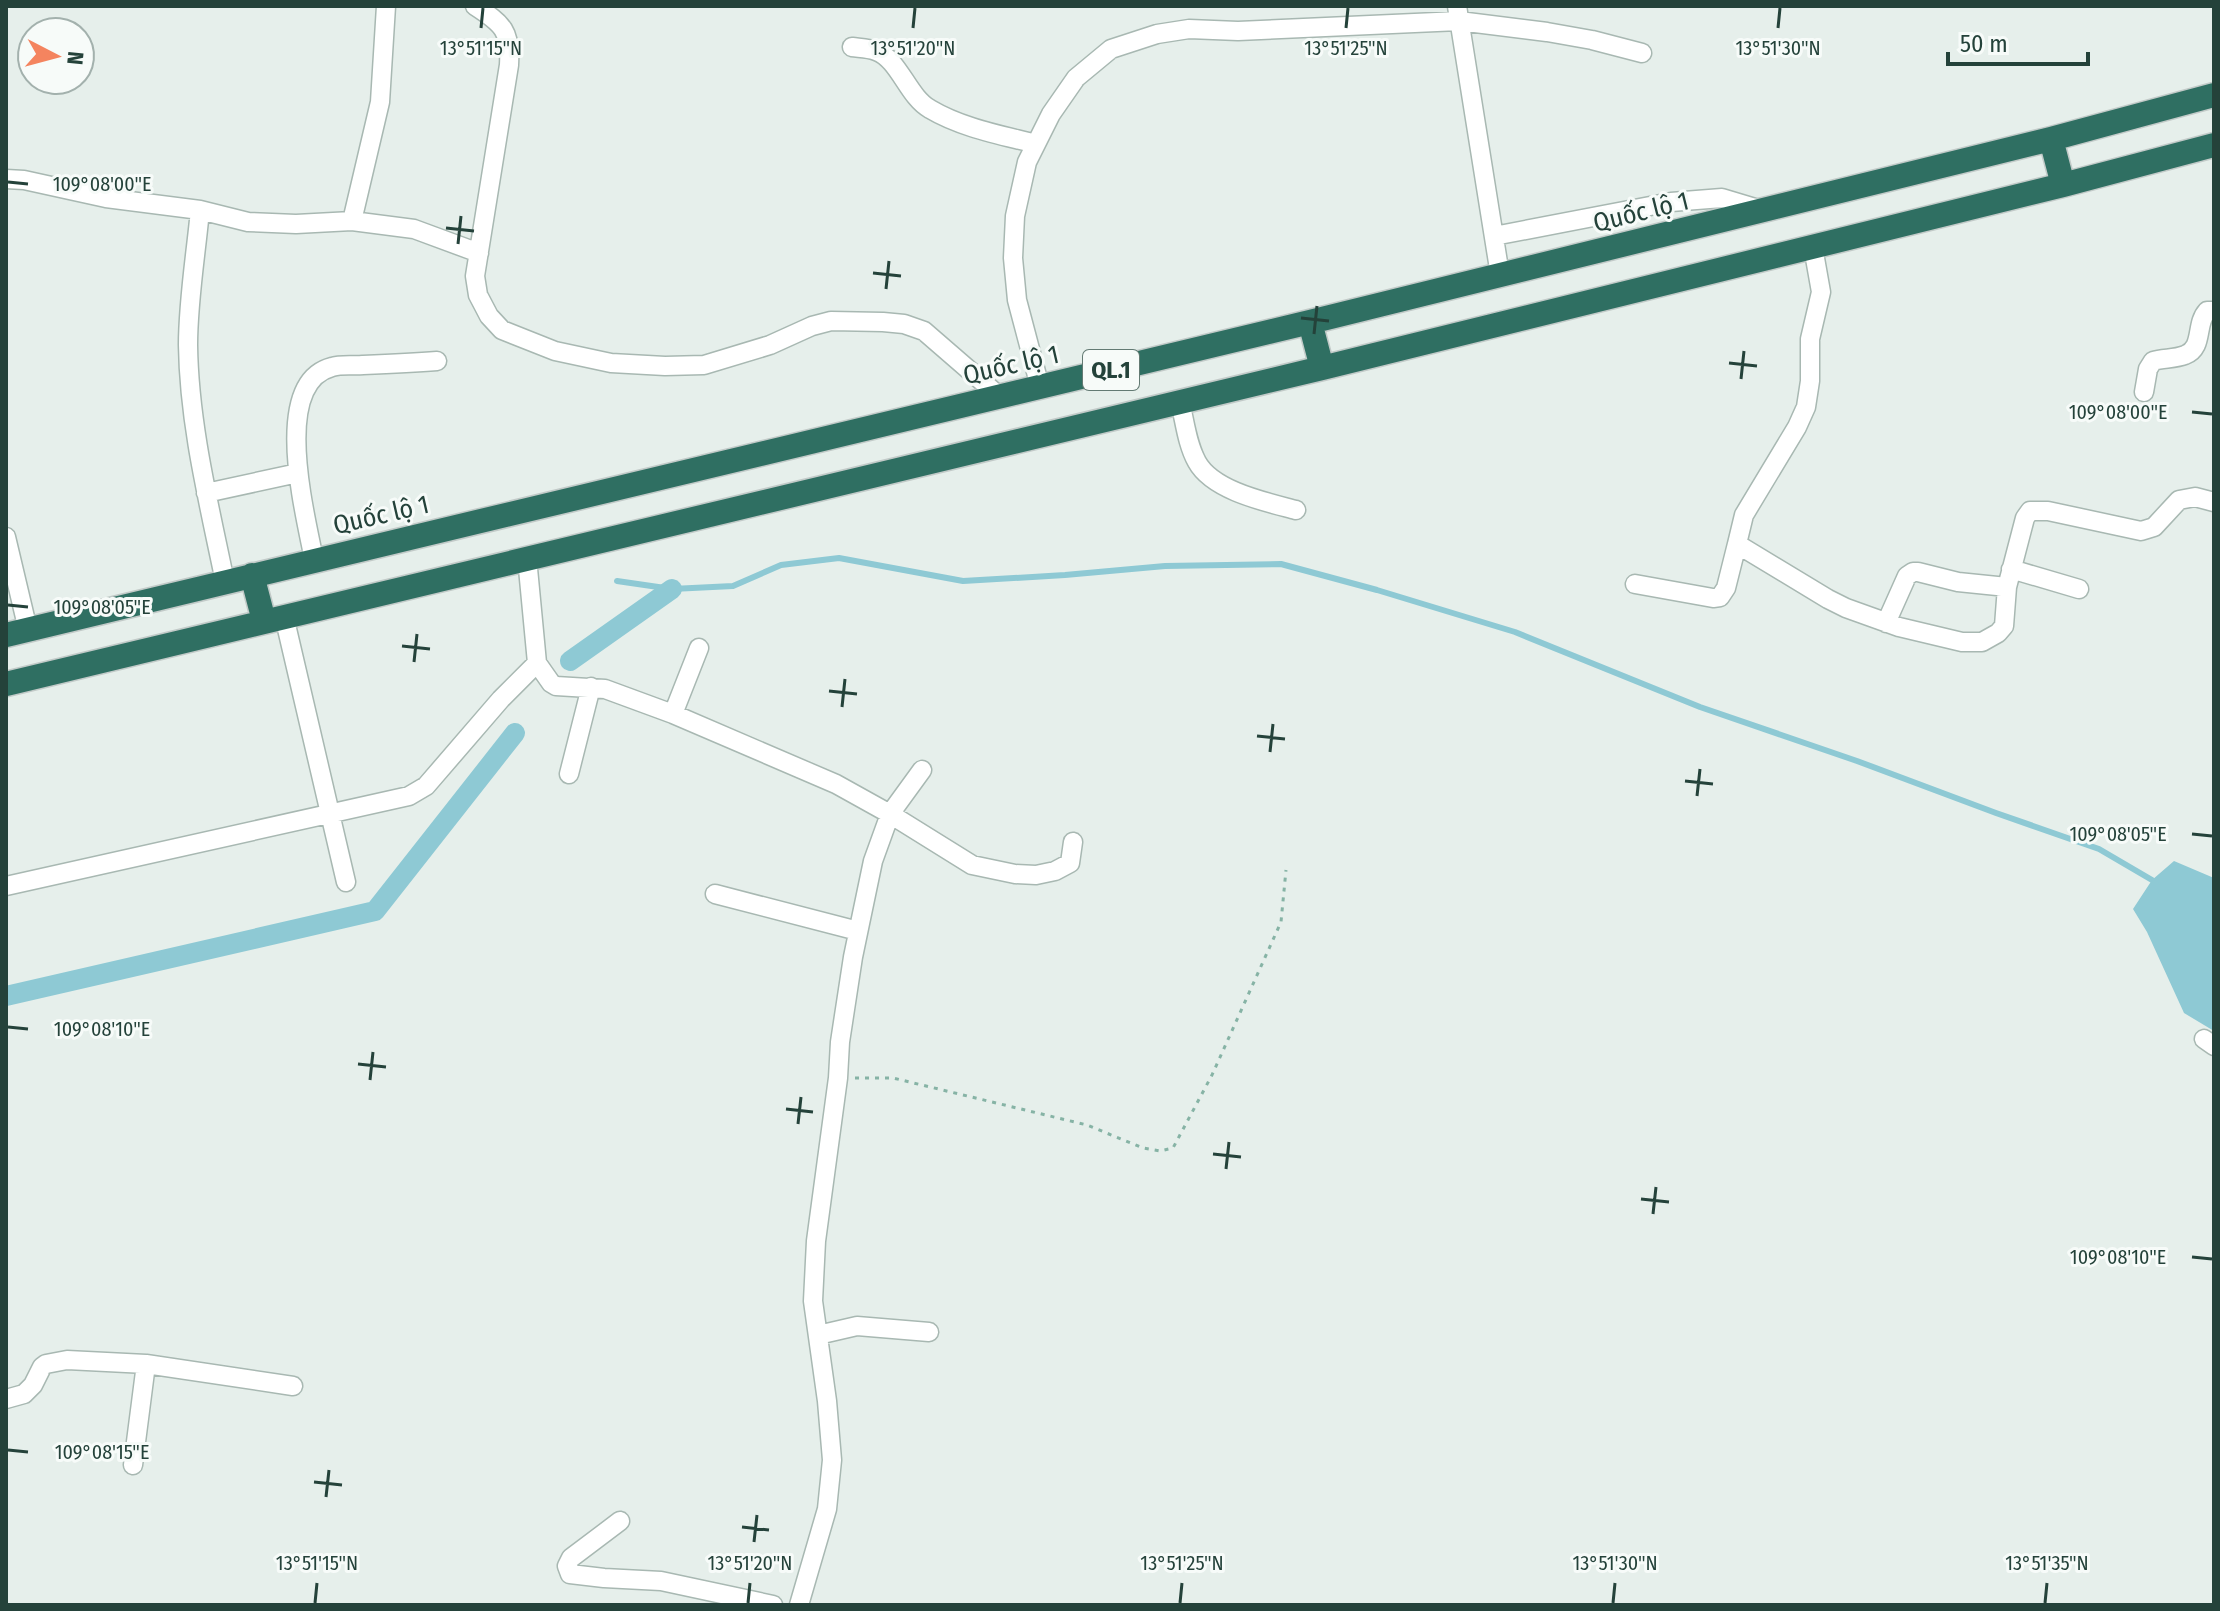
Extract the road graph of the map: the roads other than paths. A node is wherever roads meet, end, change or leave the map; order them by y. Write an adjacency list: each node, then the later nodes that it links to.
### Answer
1 (386, 6): 14 (street)
2 (475, 6): 17 (street)
3 (1458, 14): 5 (street); 8 (street); 15 (street)
4 (852, 47): 8 (street)
5 (1642, 53)
6 (2214, 95): 7 (highway, Quốc lộ 1 / QL.1)
7 (2051, 139): 11 (highway); 12 (highway, Quốc lộ 1 / QL.1)
8 (1036, 144): 23 (street)
9 (2214, 145): 11 (highway, QL.1)
10 (6, 179): 13 (street)
11 (2063, 185): 16 (highway, QL.1)
12 (1764, 210): 15 (street); 18 (highway, Quốc lộ 1 / QL.1)
13 (200, 216): 14 (street); 28 (street)
14 (352, 221): 17 (street)
15 (1494, 236): 18 (street)
16 (1813, 247): 22 (highway, QL.1); 32 (street)
17 (479, 253): 25 (street)
18 (1500, 275): 20 (highway, Quốc lộ 1 / QL.1)
19 (2214, 311): 24 (street)
20 (1310, 322): 22 (highway); 23 (highway, Quốc lộ 1 / QL.1)
21 (437, 361): 27 (street)
22 (1322, 368): 26 (highway, QL.1)
23 (1040, 387): 25 (highway, Quốc lộ 1 / QL.1)
24 (2144, 392)
25 (999, 396): 34 (highway, Quốc lộ 1 / QL.1)
26 (1180, 402): 30 (street); 33 (highway, QL.1)
27 (298, 473): 28 (street); 34 (street)
28 (206, 493): 37 (street)
29 (2214, 502): 36 (street)
30 (1296, 510)
31 (6, 537): 42 (street)
32 (1737, 544): 38 (street); 41 (street)
33 (527, 558): 40 (highway, QL.1); 44 (street)
34 (314, 560): 35 (highway, Quốc lộ 1 / QL.1)
35 (252, 575): 37 (highway, Quốc lộ 1 / QL.1); 40 (highway)
36 (2009, 578): 39 (street); 41 (street); 41 (street)
37 (225, 582): 42 (highway, Quốc lộ 1 / QL.1)
38 (1635, 584)
39 (2079, 589)
40 (274, 618): 45 (highway, QL.1); 50 (street)
41 (1886, 623)
42 (17, 632)
43 (699, 648): 47 (street)
44 (537, 663): 46 (street); 50 (street)
45 (6, 684)
46 (591, 687): 47 (street); 49 (street)
47 (673, 714): 51 (street)
48 (922, 770): 51 (street)
49 (569, 774)
50 (330, 813): 53 (street); 54 (street)
51 (890, 814): 52 (street); 56 (street)
52 (1073, 842)
53 (346, 882)
54 (6, 886)
55 (715, 894): 56 (street)
56 (858, 931): 58 (street)
57 (929, 1332): 58 (street)
58 (818, 1335): 65 (street)
59 (146, 1364): 60 (street); 61 (street); 62 (street)
60 (293, 1386)
61 (6, 1399)
62 (133, 1465)
63 (620, 1521): 64 (street)
64 (773, 1605)
65 (799, 1605)

